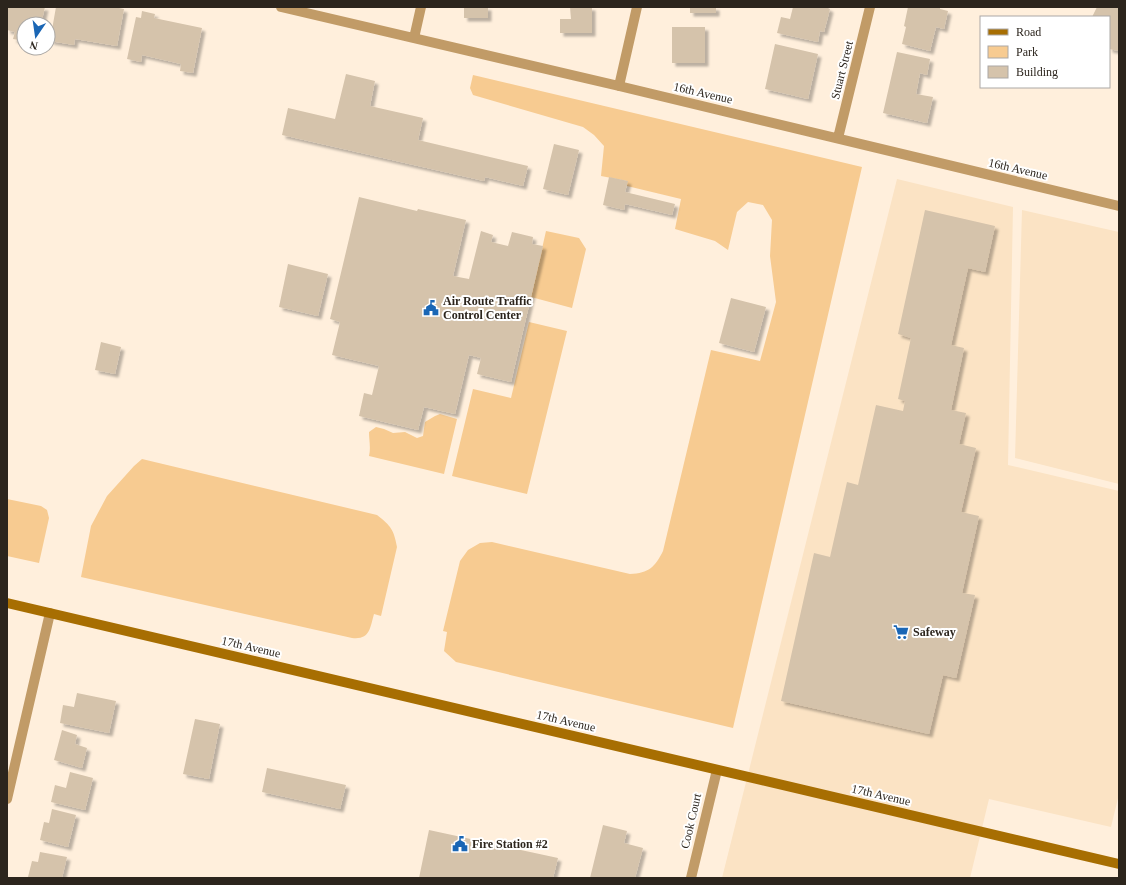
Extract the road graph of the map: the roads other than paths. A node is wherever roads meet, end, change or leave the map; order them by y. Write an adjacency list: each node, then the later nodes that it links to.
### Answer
1 (281, 7): 5 (street, 16th Avenue)
2 (421, 7): 5 (street)
3 (637, 7): 6 (street)
4 (870, 7): 7 (street, Stuart Street)
5 (414, 38): 6 (street, 16th Avenue)
6 (619, 86): 7 (street, 16th Avenue)
7 (838, 138): 8 (street, 16th Avenue)
8 (1119, 206)
9 (7, 603): 10 (main road, 17th Avenue)
10 (50, 613): 11 (main road, 17th Avenue); 12 (street)
11 (717, 770): 13 (main road, 17th Avenue); 14 (street, Cook Court)
12 (7, 799)
13 (1119, 864)
14 (691, 878)

